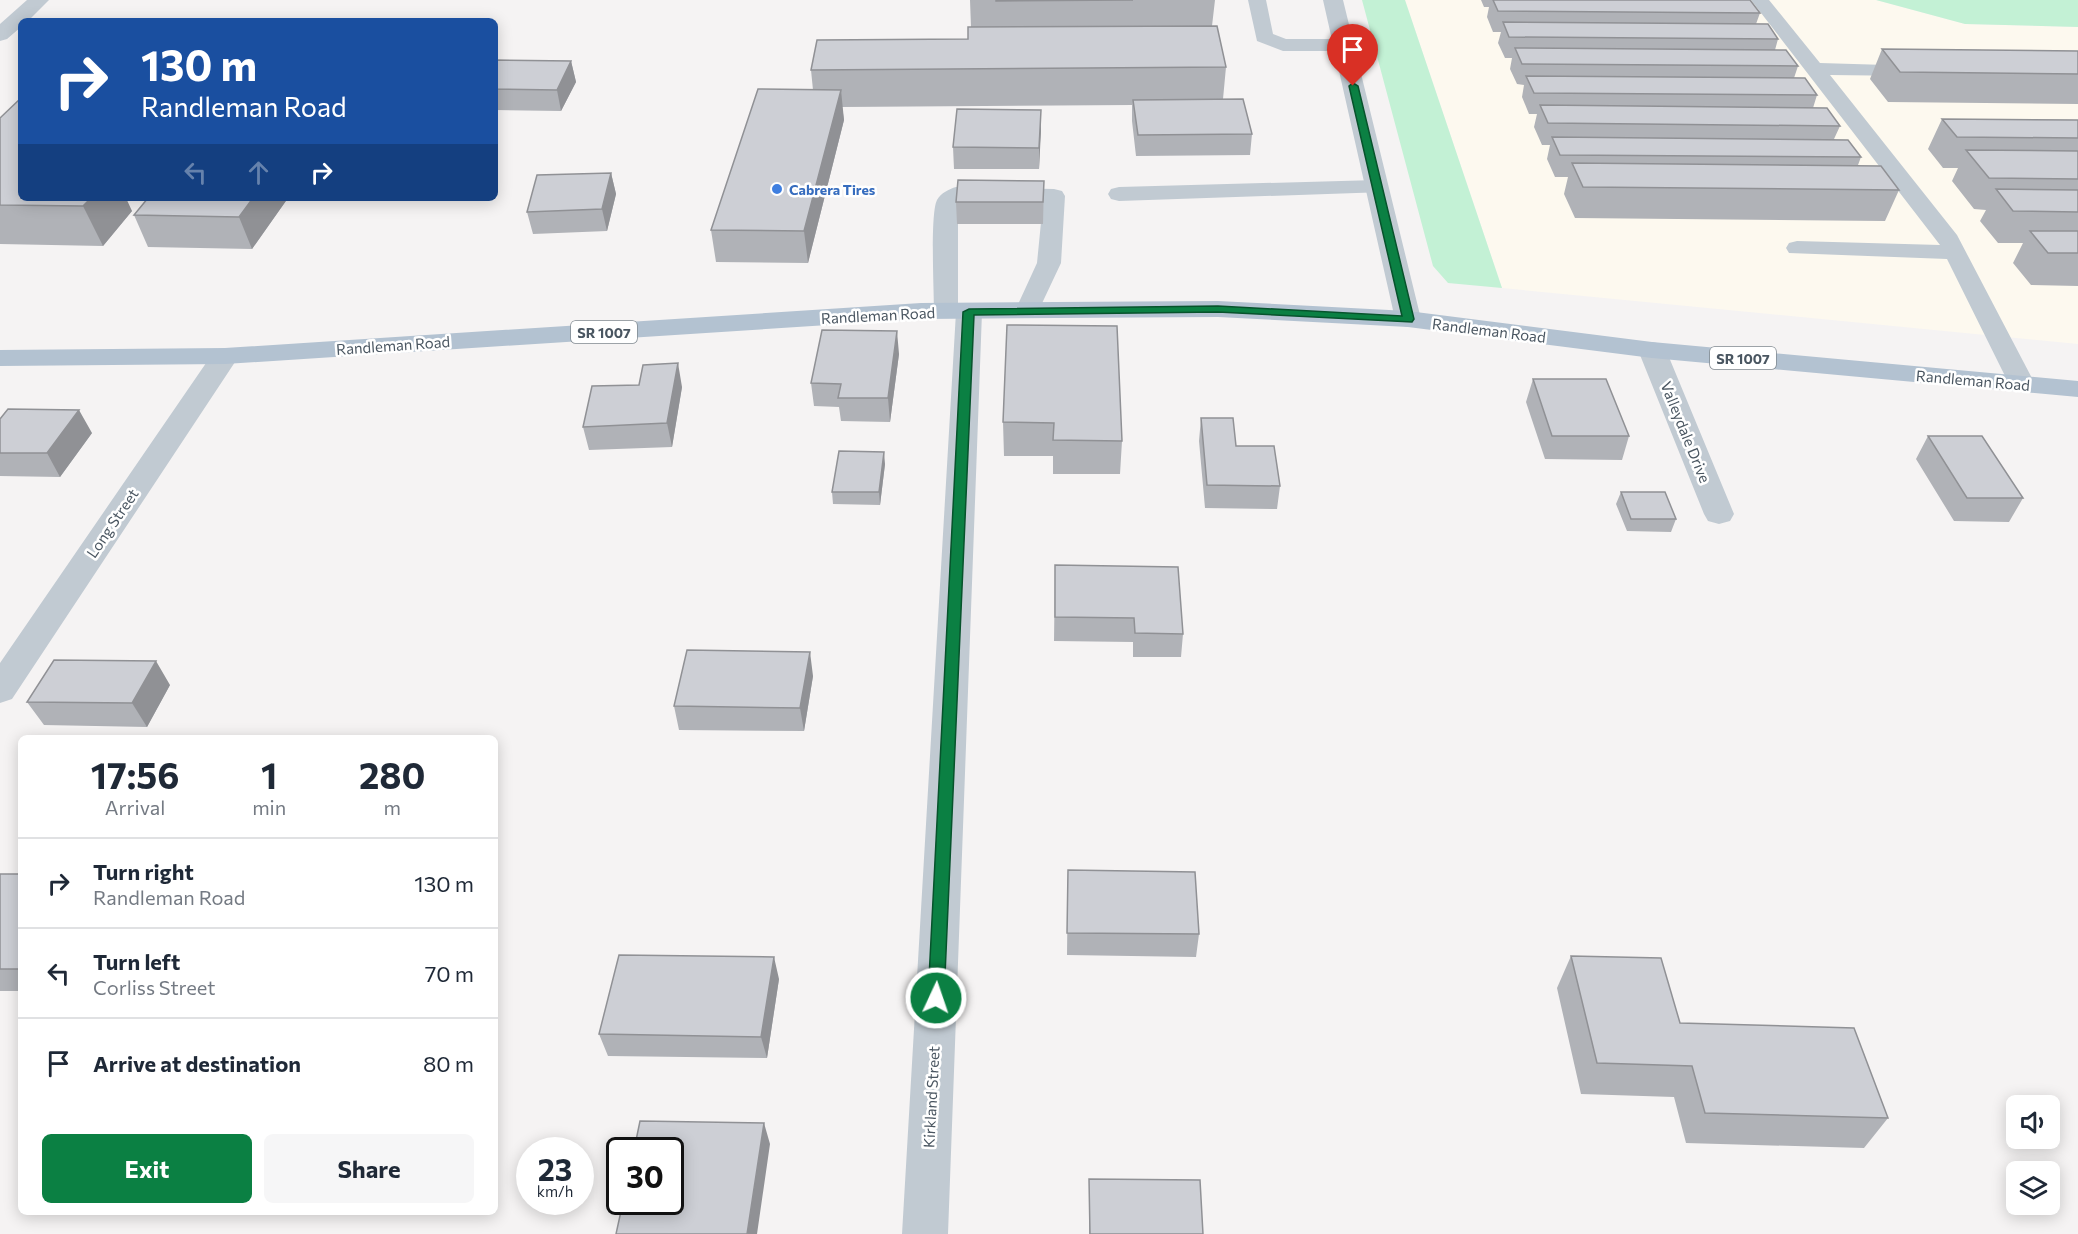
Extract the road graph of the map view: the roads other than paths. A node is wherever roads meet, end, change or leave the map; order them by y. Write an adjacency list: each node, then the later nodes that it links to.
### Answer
1 (39, 0): 5 (street)
2 (1257, 0): 8 (lane)
3 (1333, 0): 8 (street)
4 (1760, 0): 9 (lane)
5 (19, 18)
6 (18, 19): 7 (street)
7 (0, 35)
8 (1344, 45): 11 (street)
9 (1814, 69): 10 (lane); 14 (lane)
10 (1934, 70)
11 (1377, 187): 12 (lane); 17 (street)
12 (1119, 194)
13 (1797, 248): 14 (lane)
14 (1955, 252): 21 (lane)
15 (1027, 311): 16 (main road, Randleman Road / SR 1007); 16 (lane); 17 (main road, Randleman Road / SR 1007)
16 (957, 312): 19 (main road, Randleman Road / SR 1007); 25 (street, Kirkland Street)
17 (1408, 319): 18 (main road, Randleman Road / SR 1007)
18 (1652, 350): 21 (main road, Randleman Road / SR 1007); 23 (street, Valleydale Drive)
19 (225, 356): 20 (main road, Randleman Road / SR 1007); 24 (street, Long Street)
20 (0, 358)
21 (2022, 384): 22 (main road, Randleman Road / SR 1007)
22 (2078, 389)
23 (1719, 514)
24 (0, 690)
25 (925, 1234)

